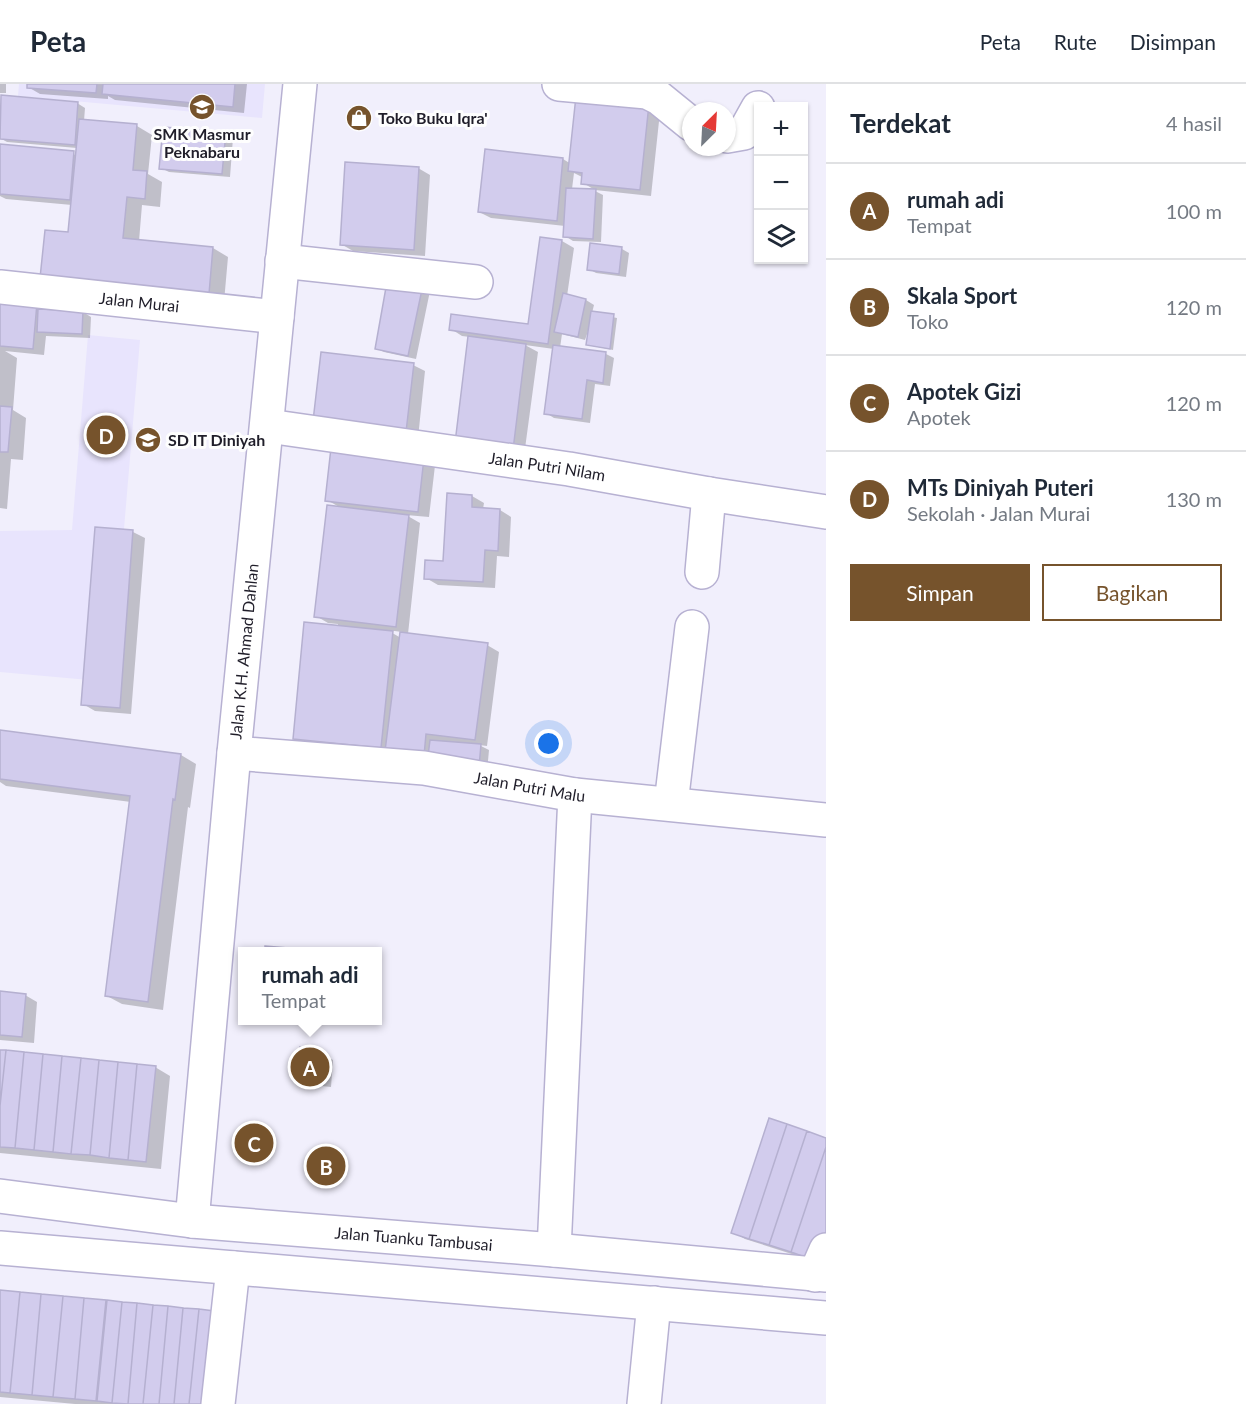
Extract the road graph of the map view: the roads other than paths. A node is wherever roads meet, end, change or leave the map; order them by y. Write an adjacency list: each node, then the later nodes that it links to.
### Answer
1 (300, 84): 6 (main road, Jalan K.H. Ahmad Dahlan)
2 (560, 84): 4 (main road)
3 (771, 84): 5 (main road)
4 (682, 117)
5 (744, 124)
6 (282, 261): 7 (main road); 9 (main road, Jalan K.H. Ahmad Dahlan)
7 (476, 282)
8 (0, 287): 9 (main road, Jalan Murai)
9 (277, 317): 10 (main road, Jalan K.H. Ahmad Dahlan)
10 (268, 426): 11 (main road, Jalan Putri Nilam); 15 (main road, Jalan K.H. Ahmad Dahlan)
11 (709, 494): 12 (main road, Jalan Putri Nilam); 13 (main road)
12 (826, 512)
13 (702, 572)
14 (692, 627): 17 (main road)
15 (234, 753): 16 (main road, Jalan Putri Malu); 20 (main road, Jalan K.H. Ahmad Dahlan)
16 (575, 795): 17 (main road, Jalan Putri Malu); 22 (main road)
17 (670, 804): 18 (main road, Jalan Putri Malu)
18 (826, 820)
19 (0, 1197): 20 (main road, Jalan Tuanku Tambusai)
20 (192, 1221): 22 (main road, Jalan Tuanku Tambusai)
21 (0, 1248): 24 (main road)
22 (554, 1250): 23 (main road, Jalan Tuanku Tambusai)
23 (822, 1266)
24 (233, 1268): 25 (main road); 27 (main road)
25 (654, 1303): 26 (main road); 28 (main road)
26 (826, 1318)
27 (218, 1404)
28 (644, 1404)

